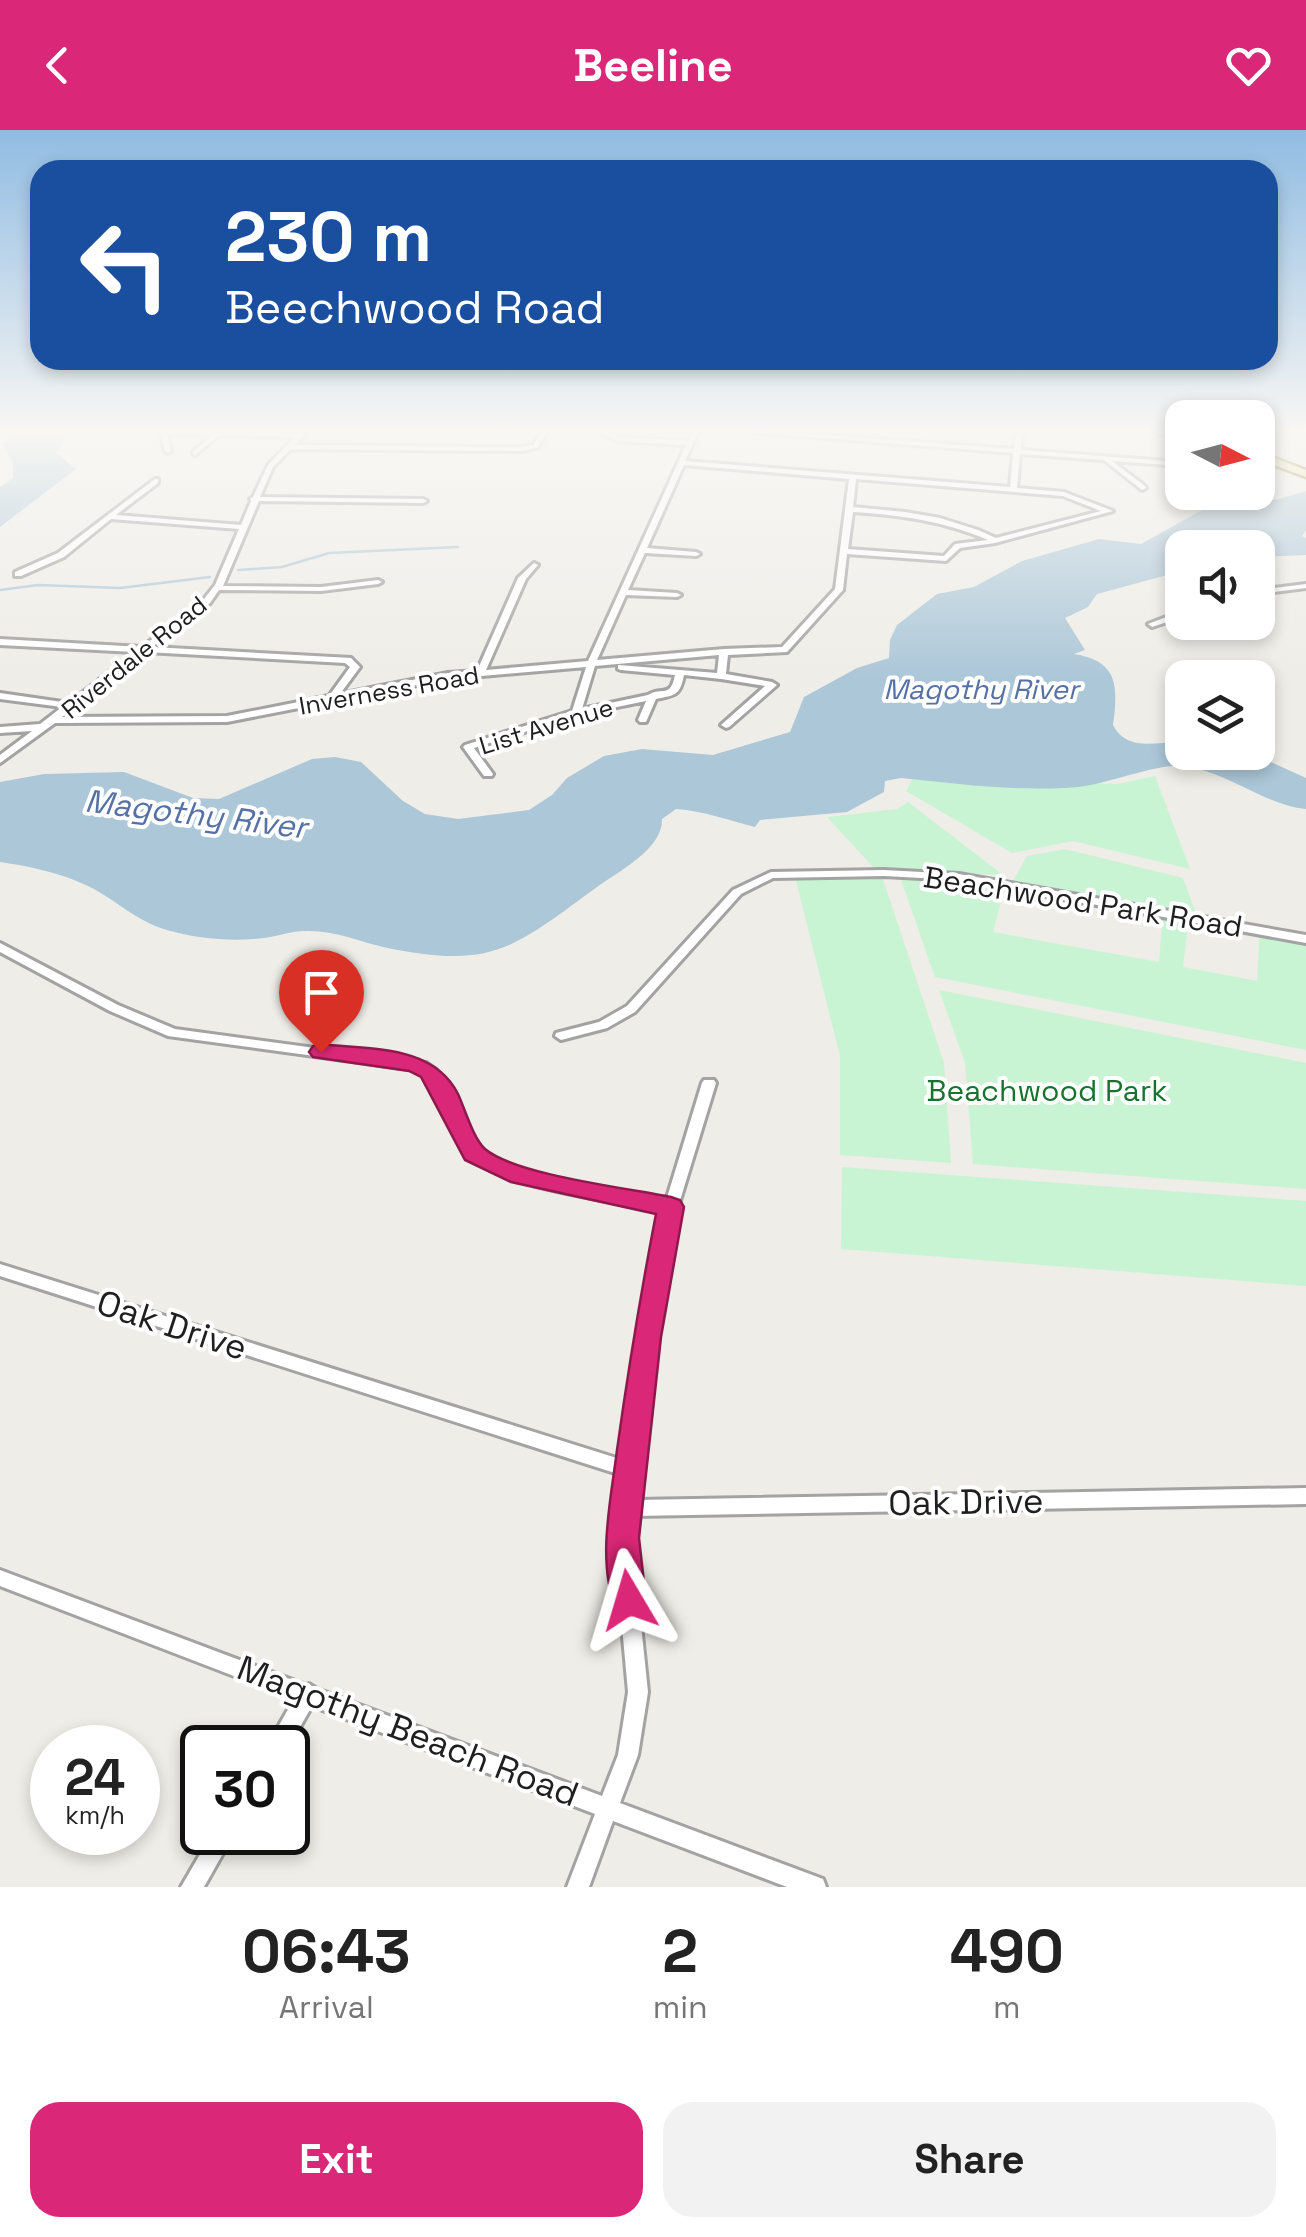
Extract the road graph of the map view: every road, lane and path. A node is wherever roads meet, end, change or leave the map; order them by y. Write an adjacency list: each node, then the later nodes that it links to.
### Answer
1 (115, 514): 7 (street)
2 (248, 514): 8 (street, Riverdale Road)
3 (659, 514): 10 (street)
4 (848, 514): 11 (street, Inverness Road)
5 (924, 514): 9 (street)
6 (1097, 514): 9 (street)
7 (111, 517): 8 (street); 14 (street)
8 (242, 527): 17 (street, Riverdale Road)
9 (995, 540): 11 (street)
10 (643, 550): 12 (street); 19 (street)
11 (844, 550): 25 (street, Inverness Road)
12 (696, 554)
13 (534, 565): 28 (street)
14 (18, 574)
15 (378, 582): 17 (street)
16 (1306, 586): 18 (street)
17 (217, 588): 24 (street, Riverdale Road)
18 (1275, 590)
19 (626, 592): 20 (street); 26 (street)
20 (676, 595)
21 (1165, 620): 22 (street)
22 (1152, 624)
23 (0, 642): 24 (street)
24 (142, 650): 32 (street); 33 (street, Riverdale Road)
25 (724, 652): 26 (street, Inverness Road); 29 (street)
26 (591, 664): 27 (street); 28 (street, Inverness Road); 34 (street)
27 (680, 673): 29 (street); 30 (street)
28 (480, 674): 32 (street, Inverness Road)
29 (722, 676): 37 (street)
30 (652, 695): 34 (street, List Avenue); 36 (street)
31 (0, 696): 33 (street)
32 (334, 698): 35 (street, Inverness Road)
33 (72, 706): 35 (street, Riverdale Road)
34 (576, 713): 41 (street, List Avenue)
35 (55, 720): 38 (street, Riverdale Road)
36 (642, 720)
37 (726, 725)
38 (45, 727): 39 (street); 40 (street, Riverdale Road)
39 (0, 730)
40 (0, 760)
41 (488, 774)
42 (1306, 939): 44 (street, Beachwood Park Road)
43 (0, 947): 46 (street)
44 (561, 1036)
45 (709, 1083): 46 (street)
46 (671, 1207): 48 (street)
47 (0, 1270): 48 (street, Oak Drive)
48 (630, 1470): 50 (street)
49 (1306, 1496): 50 (street, Oak Drive)
50 (626, 1508): 54 (street)
51 (0, 1578): 52 (street, Magothy Beach Road)
52 (309, 1693): 53 (street); 54 (street, Magothy Beach Road)
53 (290, 1725)
54 (609, 1807): 57 (street); 58 (street, Magothy Beach Road)
55 (211, 1855): 56 (street)
56 (192, 1887)
57 (578, 1887)
58 (815, 1887)

